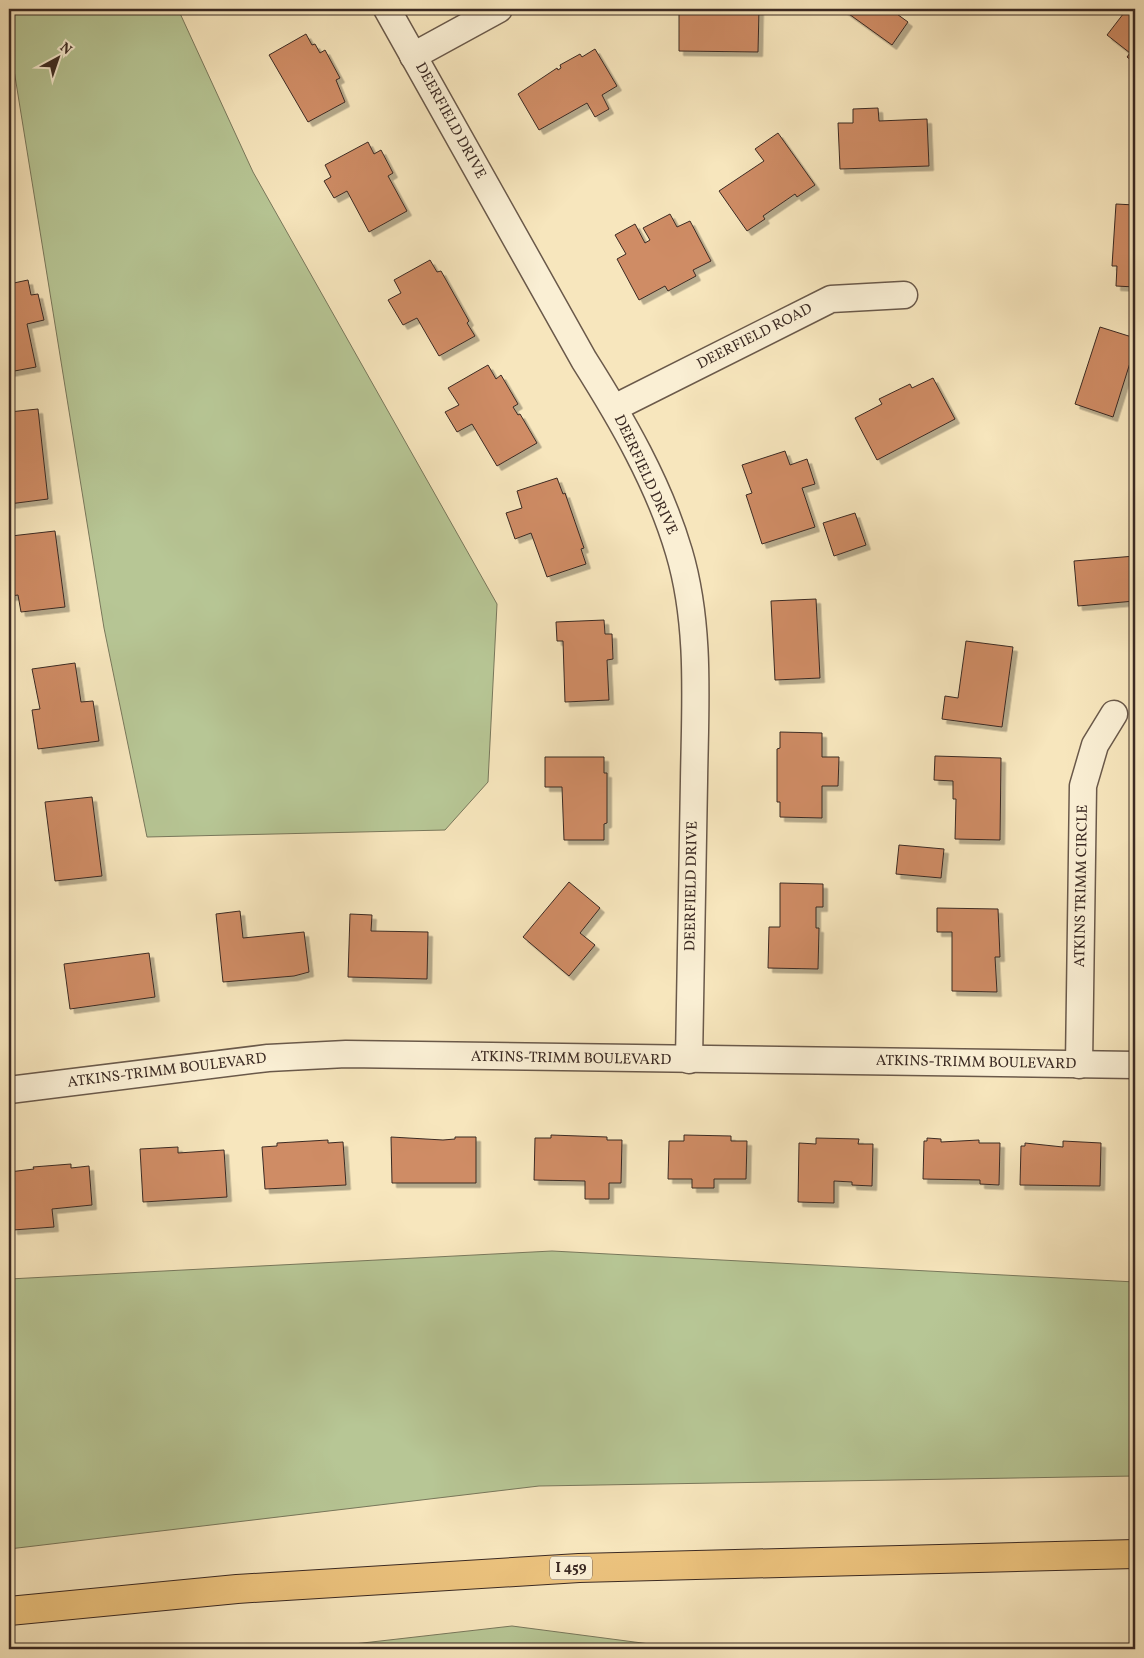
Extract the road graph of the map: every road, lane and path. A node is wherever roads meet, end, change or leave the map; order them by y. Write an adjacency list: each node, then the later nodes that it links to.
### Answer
1 (386, 9): 3 (street, DEERFIELD DRIVE)
2 (499, 9): 3 (street)
3 (413, 56): 5 (street, DEERFIELD DRIVE)
4 (904, 295): 5 (street, DEERFIELD ROAD)
5 (614, 408): 7 (street, DEERFIELD DRIVE)
6 (1114, 714): 8 (street, ATKINS TRIMM CIRCLE)
7 (689, 1060): 8 (street, ATKINS-TRIMM BOULEVARD); 10 (street, ATKINS-TRIMM BOULEVARD)
8 (1079, 1065): 9 (street, ATKINS-TRIMM BOULEVARD)
9 (1135, 1065)
10 (9, 1090)
11 (1135, 1554): 12 (highway, I 459)
12 (9, 1611)

